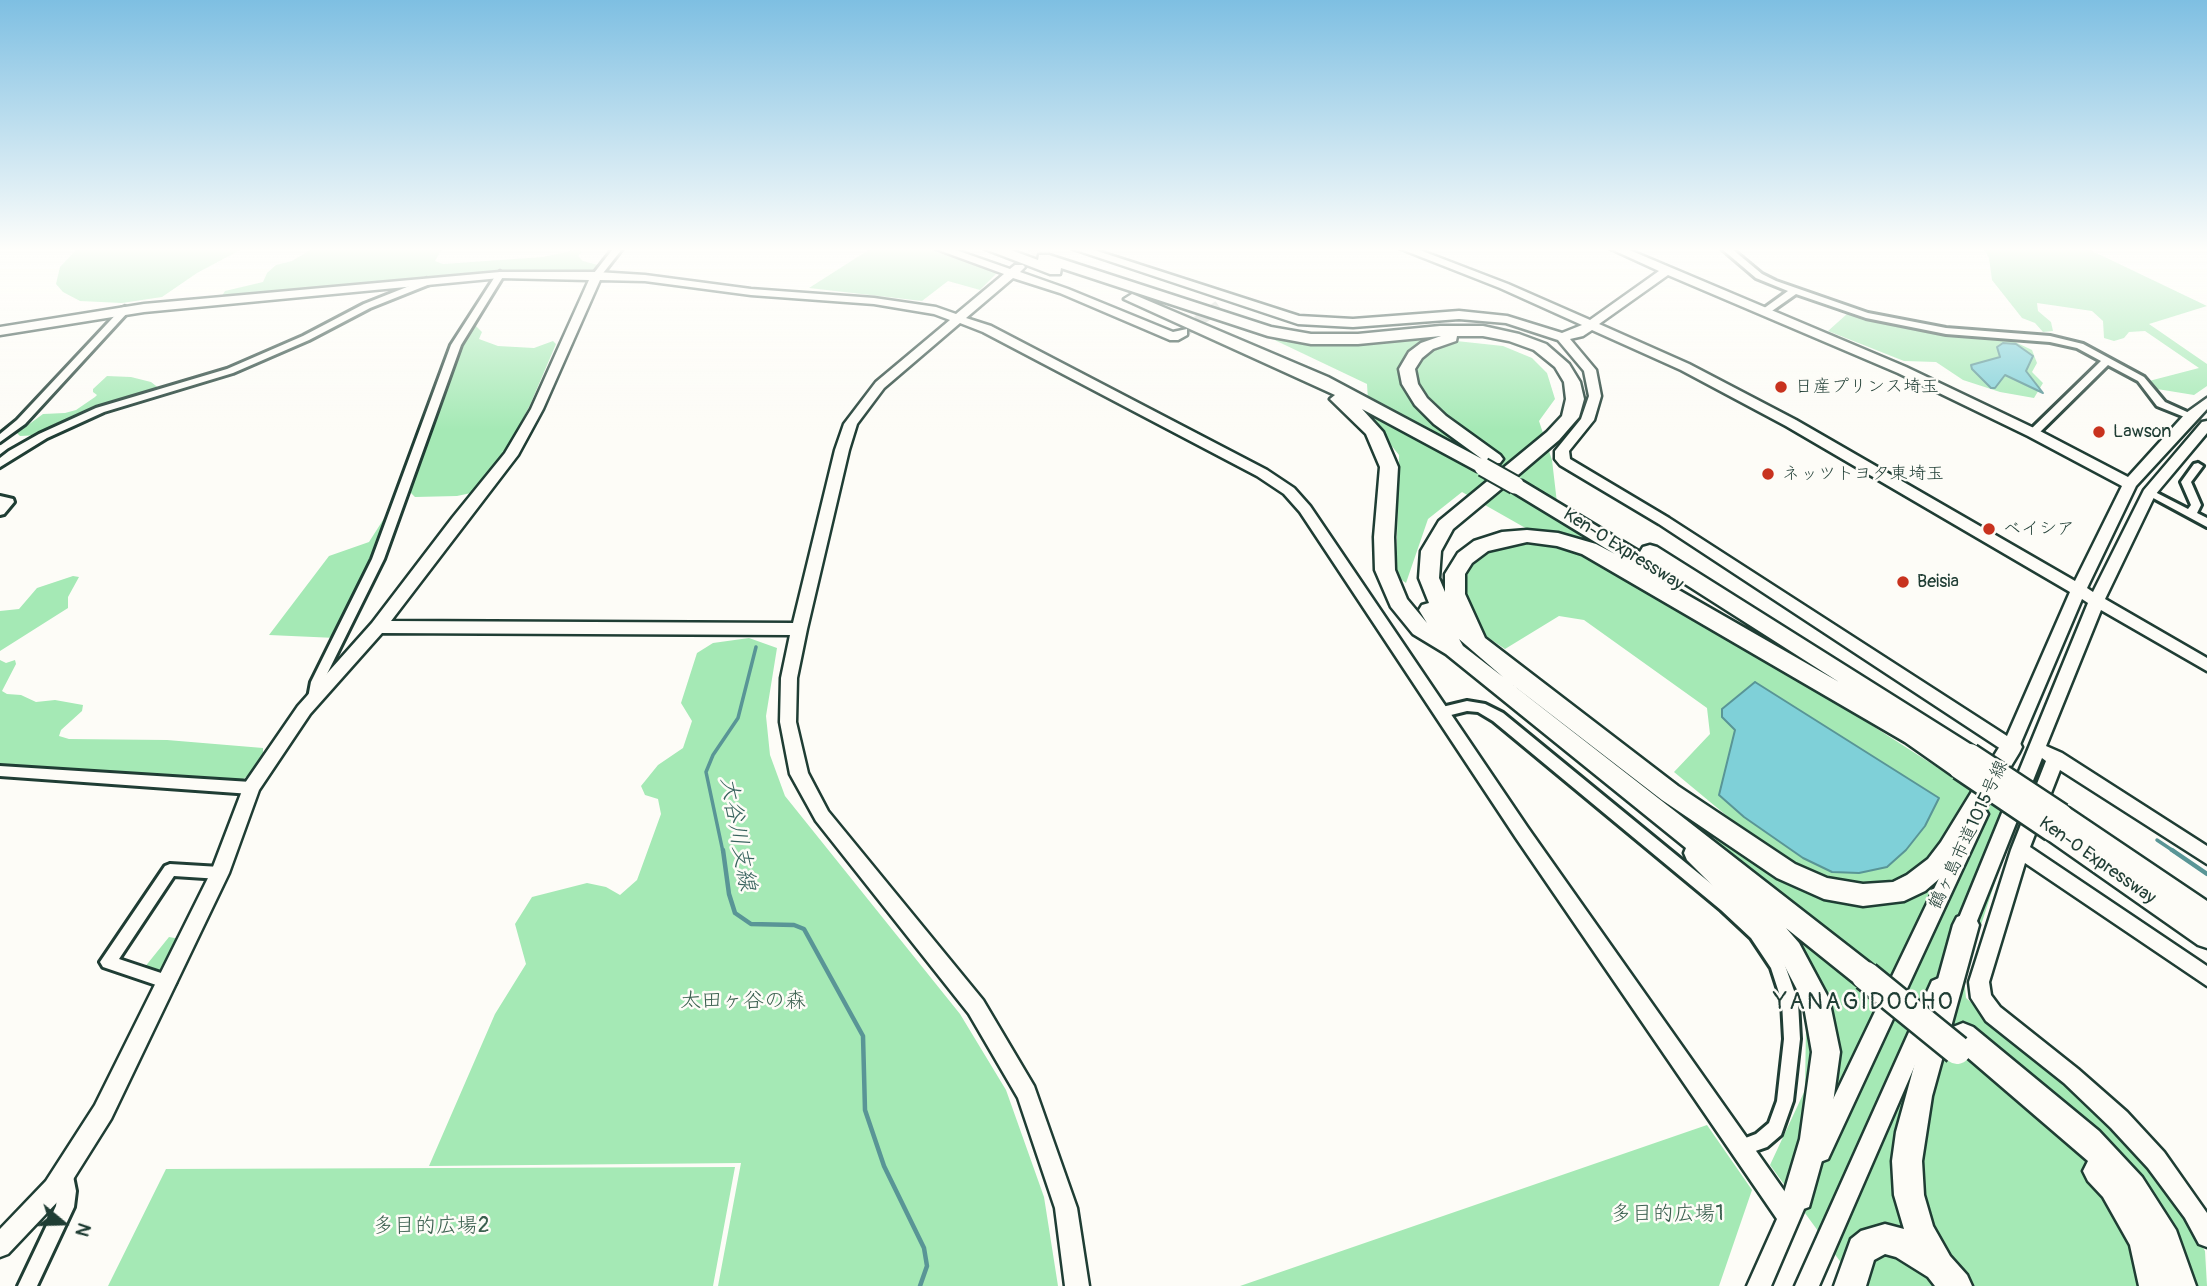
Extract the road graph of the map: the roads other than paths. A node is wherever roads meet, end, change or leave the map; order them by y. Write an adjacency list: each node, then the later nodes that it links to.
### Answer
1 (135, 309): 17 (street)
2 (361, 309): 34 (street)
3 (479, 309): 50 (street)
4 (581, 309): 45 (street)
5 (925, 309): 19 (street)
6 (968, 309): 19 (street)
7 (1108, 309): 22 (street)
8 (1156, 309): 24 (highway, Ken-O Expressway)
9 (1182, 309): 33 (highway, Ken-O Expressway)
10 (1201, 309): 47 (highway)
11 (1252, 309): 23 (street)
12 (1558, 309): 20 (street)
13 (1614, 309): 20 (street)
14 (1761, 309): 18 (street)
15 (1769, 309): 18 (street)
16 (1852, 309): 25 (street)
17 (124, 310): 21 (street); 28 (street)
18 (1766, 311): 31 (street)
19 (958, 317): 46 (street); 51 (street)
20 (1593, 324): 23 (street); 43 (street)
21 (0, 331)
22 (1183, 331)
23 (1562, 337): 53 (street)
24 (1251, 348): 33 (highway, Ken-O Expressway); 48 (highway)
25 (2108, 360): 27 (street); 31 (street)
26 (2207, 402): 27 (street, 鶴ヶ島市道1015号線)
27 (2190, 416): 37 (street, 鶴ヶ島市道1015号線)
28 (21, 422): 29 (street); 32 (street)
29 (0, 423)
30 (2207, 425): 38 (street, 鶴ヶ島市道1015号線)
31 (2033, 433): 37 (street)
32 (0, 439)
33 (1488, 463): 36 (highway, Ken-O Expressway, bridge); 48 (highway)
34 (0, 464)
35 (2198, 466): 41 (street)
36 (1520, 481): 52 (highway, Ken-O Expressway); 55 (highway, Ken-O Expressway)
37 (2130, 484): 43 (street, 鶴ヶ島市道1015号線)
38 (2149, 493): 41 (street); 44 (street, 鶴ヶ島市道1015号線)
39 (0, 500): 40 (street)
40 (0, 511)
41 (2191, 514): 42 (street)
42 (2207, 523)
43 (2078, 589): 44 (street); 53 (street, 鶴ヶ島市道1015号線)
44 (2097, 600): 49 (street); 54 (street, 鶴ヶ島市道1015号線)
45 (378, 628): 46 (street); 50 (street)
46 (799, 628): 76 (street)
47 (1476, 640): 52 (highway); 58 (highway)
48 (1456, 652): 58 (highway)
49 (2207, 665)
50 (314, 698): 57 (street)
51 (1443, 712): 69 (street); 69 (street)
52 (1918, 739): 55 (highway, Ken-O Expressway)
53 (2011, 747): 58 (highway); 71 (street, 鶴ヶ島市道1015号線)
54 (2047, 753): 60 (street); 61 (street); 64 (street, 鶴ヶ島市道1015号線)
55 (1965, 762): 59 (highway, Ken-O Expressway, bridge)
56 (0, 771): 57 (street)
57 (251, 788): 62 (street)
58 (1660, 798): 68 (highway, bridge); 71 (highway)
59 (2057, 822): 63 (highway, Ken-O Expressway); 65 (highway, Ken-O Expressway)
60 (2020, 850): 66 (street); 72 (street)
61 (2207, 856)
62 (220, 873): 67 (street); 67 (street)
63 (2207, 915)
64 (1966, 925): 74 (highway); 78 (street, 鶴ヶ島市道1015号線)
65 (2207, 937)
66 (2207, 977)
67 (168, 982): 70 (street)
68 (1960, 1043): 80 (highway); 81 (highway)
69 (1741, 1148): 71 (street)
70 (64, 1177): 73 (street); 75 (street)
71 (1794, 1207): 77 (street, 鶴ヶ島市道1015号線)
72 (2207, 1236)
73 (0, 1246)
74 (1948, 1277): 79 (highway)
75 (27, 1286)
76 (1077, 1286)
77 (1759, 1286)
78 (1807, 1286)
79 (1850, 1286)
80 (2155, 1286)
81 (2180, 1286)

